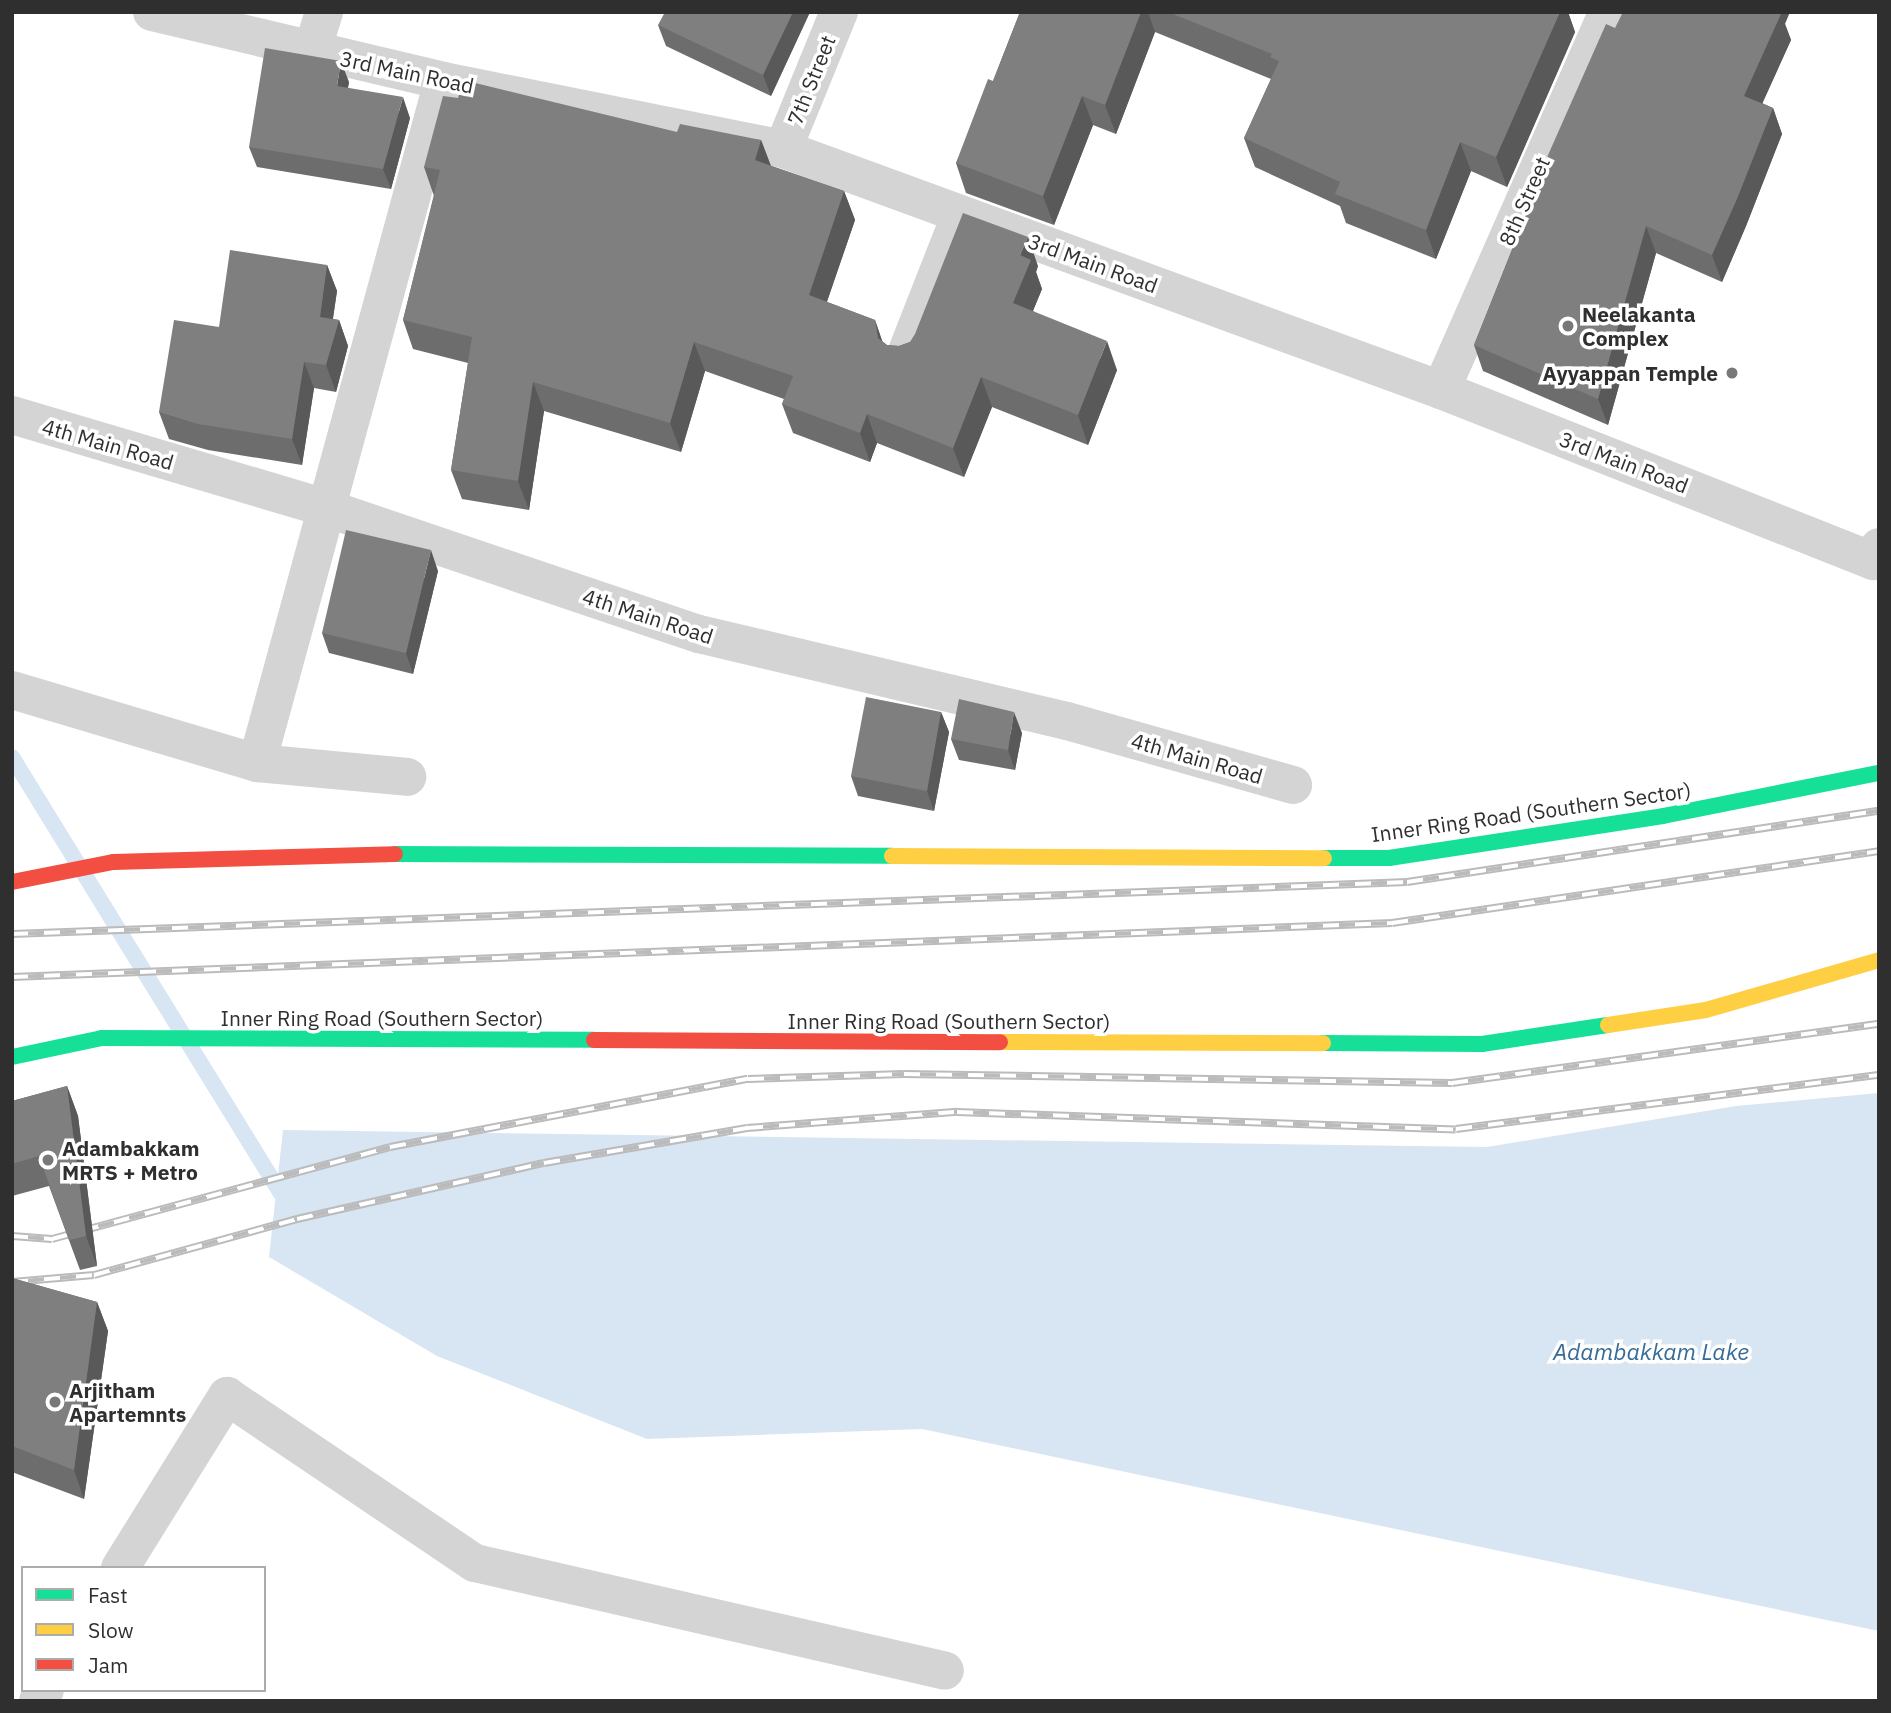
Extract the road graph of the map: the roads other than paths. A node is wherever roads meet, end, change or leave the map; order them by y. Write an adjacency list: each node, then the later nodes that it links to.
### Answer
1 (152, 12): 5 (street, 3rd Main Road)
2 (324, 12): 5 (street)
3 (839, 12): 7 (street, 7th Street)
4 (1608, 12): 10 (street, 8th Street)
5 (312, 51): 6 (street, 3rd Main Road)
6 (443, 81): 7 (street, 3rd Main Road); 12 (street)
7 (783, 149): 8 (street, 3rd Main Road)
8 (961, 214): 9 (street); 10 (street, 3rd Main Road)
9 (906, 354)
10 (1440, 390): 13 (street, 3rd Main Road)
11 (12, 415): 12 (street, 4th Main Road)
12 (326, 508): 15 (street); 18 (street, 4th Main Road)
13 (1877, 557)
14 (12, 691): 15 (street)
15 (257, 763): 17 (street)
16 (1879, 772): 19 (main road, Inner Ring Road (Southern Sector))
17 (407, 777)
18 (1293, 785)
19 (12, 882)
20 (1879, 960): 21 (main road, Inner Ring Road (Southern Sector))
21 (12, 1057)
22 (121, 1566): 23 (street)
23 (945, 1671)

